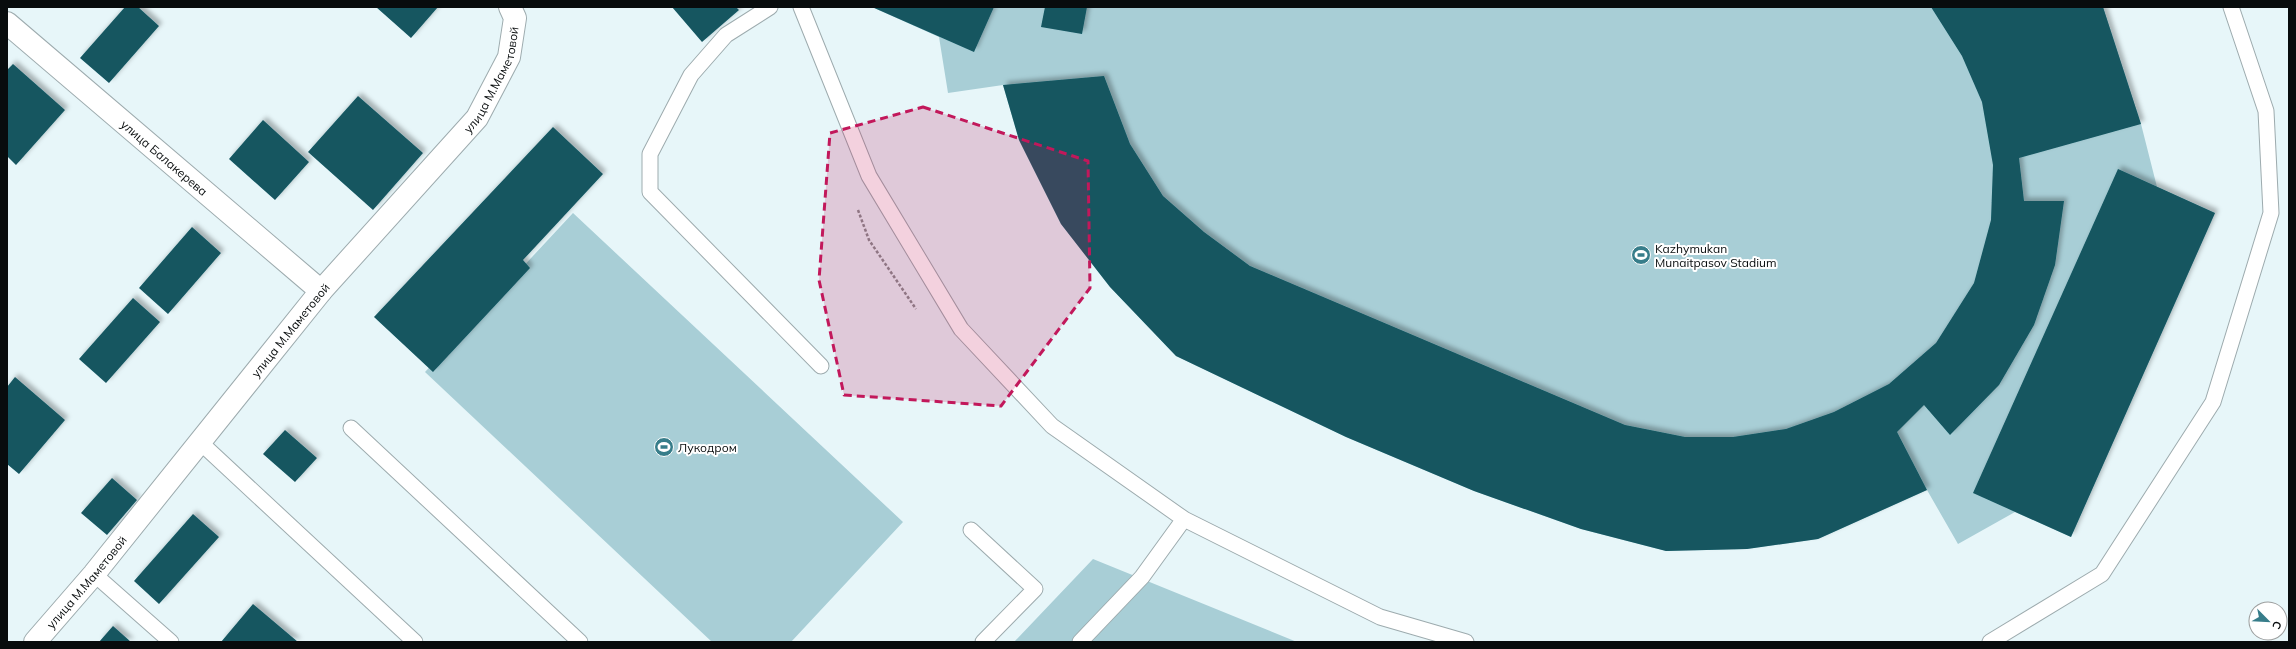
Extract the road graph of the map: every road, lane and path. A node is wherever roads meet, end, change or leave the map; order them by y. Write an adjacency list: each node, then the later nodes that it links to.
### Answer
1 (510, 7): 6 (street, улица М.Маметовой)
2 (770, 7): 7 (lane)
3 (801, 7): 10 (lane)
4 (2231, 7): 20 (lane)
5 (7, 23): 6 (street, улица Балакерева)
6 (321, 291): 9 (street, улица М.Маметовой)
7 (821, 366)
8 (351, 428): 16 (lane)
9 (201, 442): 12 (street, улица М.Маметовой); 15 (lane)
10 (1184, 519): 18 (lane); 19 (lane)
11 (971, 530): 17 (lane)
12 (94, 574): 13 (street, улица М.Маметовой); 14 (lane)
13 (35, 642)
14 (171, 642)
15 (415, 642)
16 (580, 642)
17 (983, 642)
18 (1080, 642)
19 (1466, 642)
20 (1990, 642)

